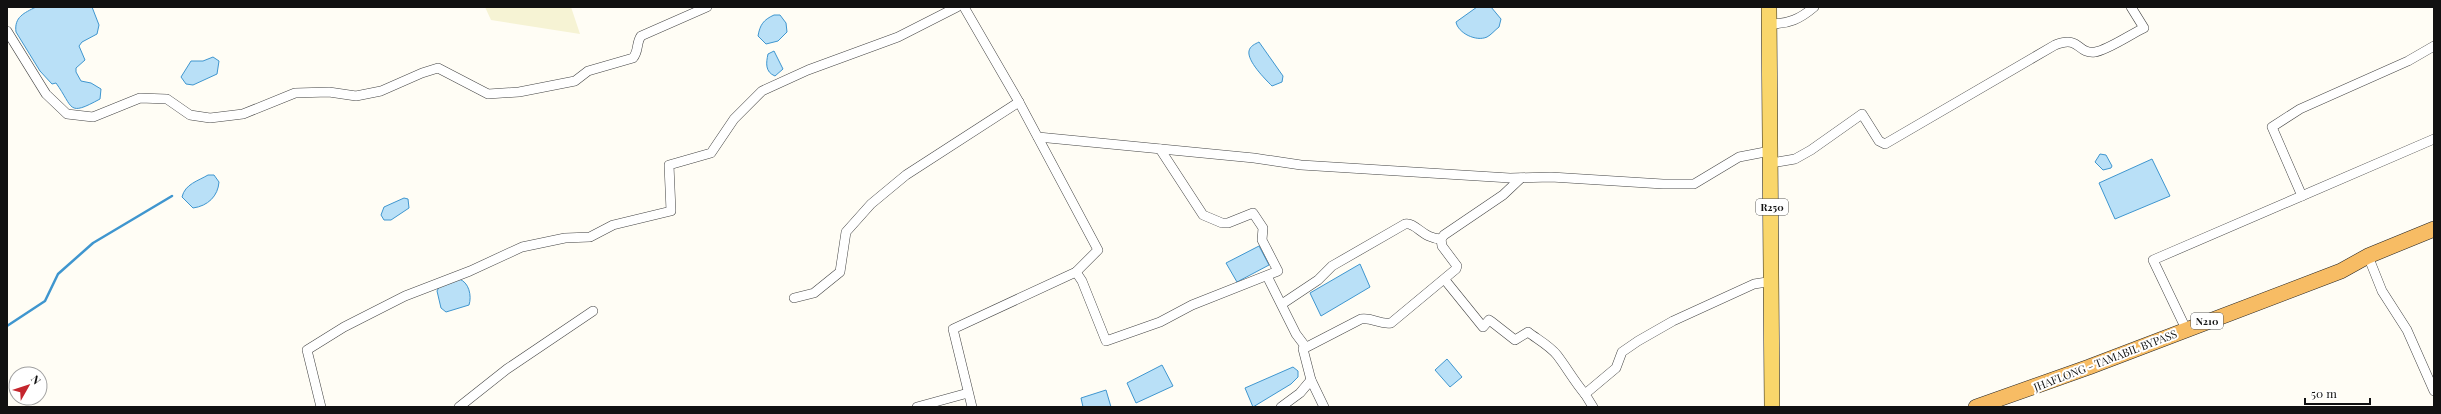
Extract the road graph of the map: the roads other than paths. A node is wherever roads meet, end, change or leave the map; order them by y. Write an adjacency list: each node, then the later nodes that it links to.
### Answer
1 (707, 7): 9 (street)
2 (957, 7): 34 (street)
3 (964, 7): 11 (street)
4 (1763, 7): 15 (main road, R250)
5 (1769, 7): 8 (main road, R250)
6 (1814, 7): 8 (street)
7 (2131, 7): 15 (street)
8 (1770, 24): 15 (main road, R250)
9 (7, 31)
10 (2434, 46): 17 (street)
11 (1019, 102): 12 (street); 25 (street)
12 (1038, 137): 14 (street); 21 (street)
13 (2434, 139): 17 (street)
14 (1160, 149): 16 (street); 22 (street)
15 (1768, 157): 16 (street); 24 (main road, R250); 43 (main road, R250)
16 (1521, 178): 19 (street)
17 (2302, 196): 28 (street)
18 (2434, 229): 20 (highway, JHAFLONG - TAMABIL BYPASS / N210)
19 (1441, 239): 23 (street); 26 (street)
20 (2368, 256): 28 (highway, JHAFLONG - TAMABIL BYPASS / N210); 31 (street)
21 (1076, 272): 22 (street); 32 (street)
22 (1267, 276): 26 (street)
23 (1445, 280): 29 (street); 33 (street)
24 (1767, 282): 33 (street); 42 (main road, R250)
25 (794, 298)
26 (1282, 304): 29 (street)
27 (593, 311): 35 (street)
28 (2186, 329): 44 (highway, JHAFLONG - TAMABIL BYPASS / N210)
29 (1305, 346): 30 (street)
30 (1311, 380): 38 (street); 39 (street)
31 (2434, 391)
32 (968, 393): 36 (street); 37 (street)
33 (1586, 396): 40 (street); 41 (street)
34 (321, 407)
35 (460, 407)
36 (917, 407)
37 (972, 407)
38 (1281, 407)
39 (1324, 407)
40 (1584, 407)
41 (1593, 407)
42 (1766, 407)
43 (1772, 407)
44 (1976, 407)

